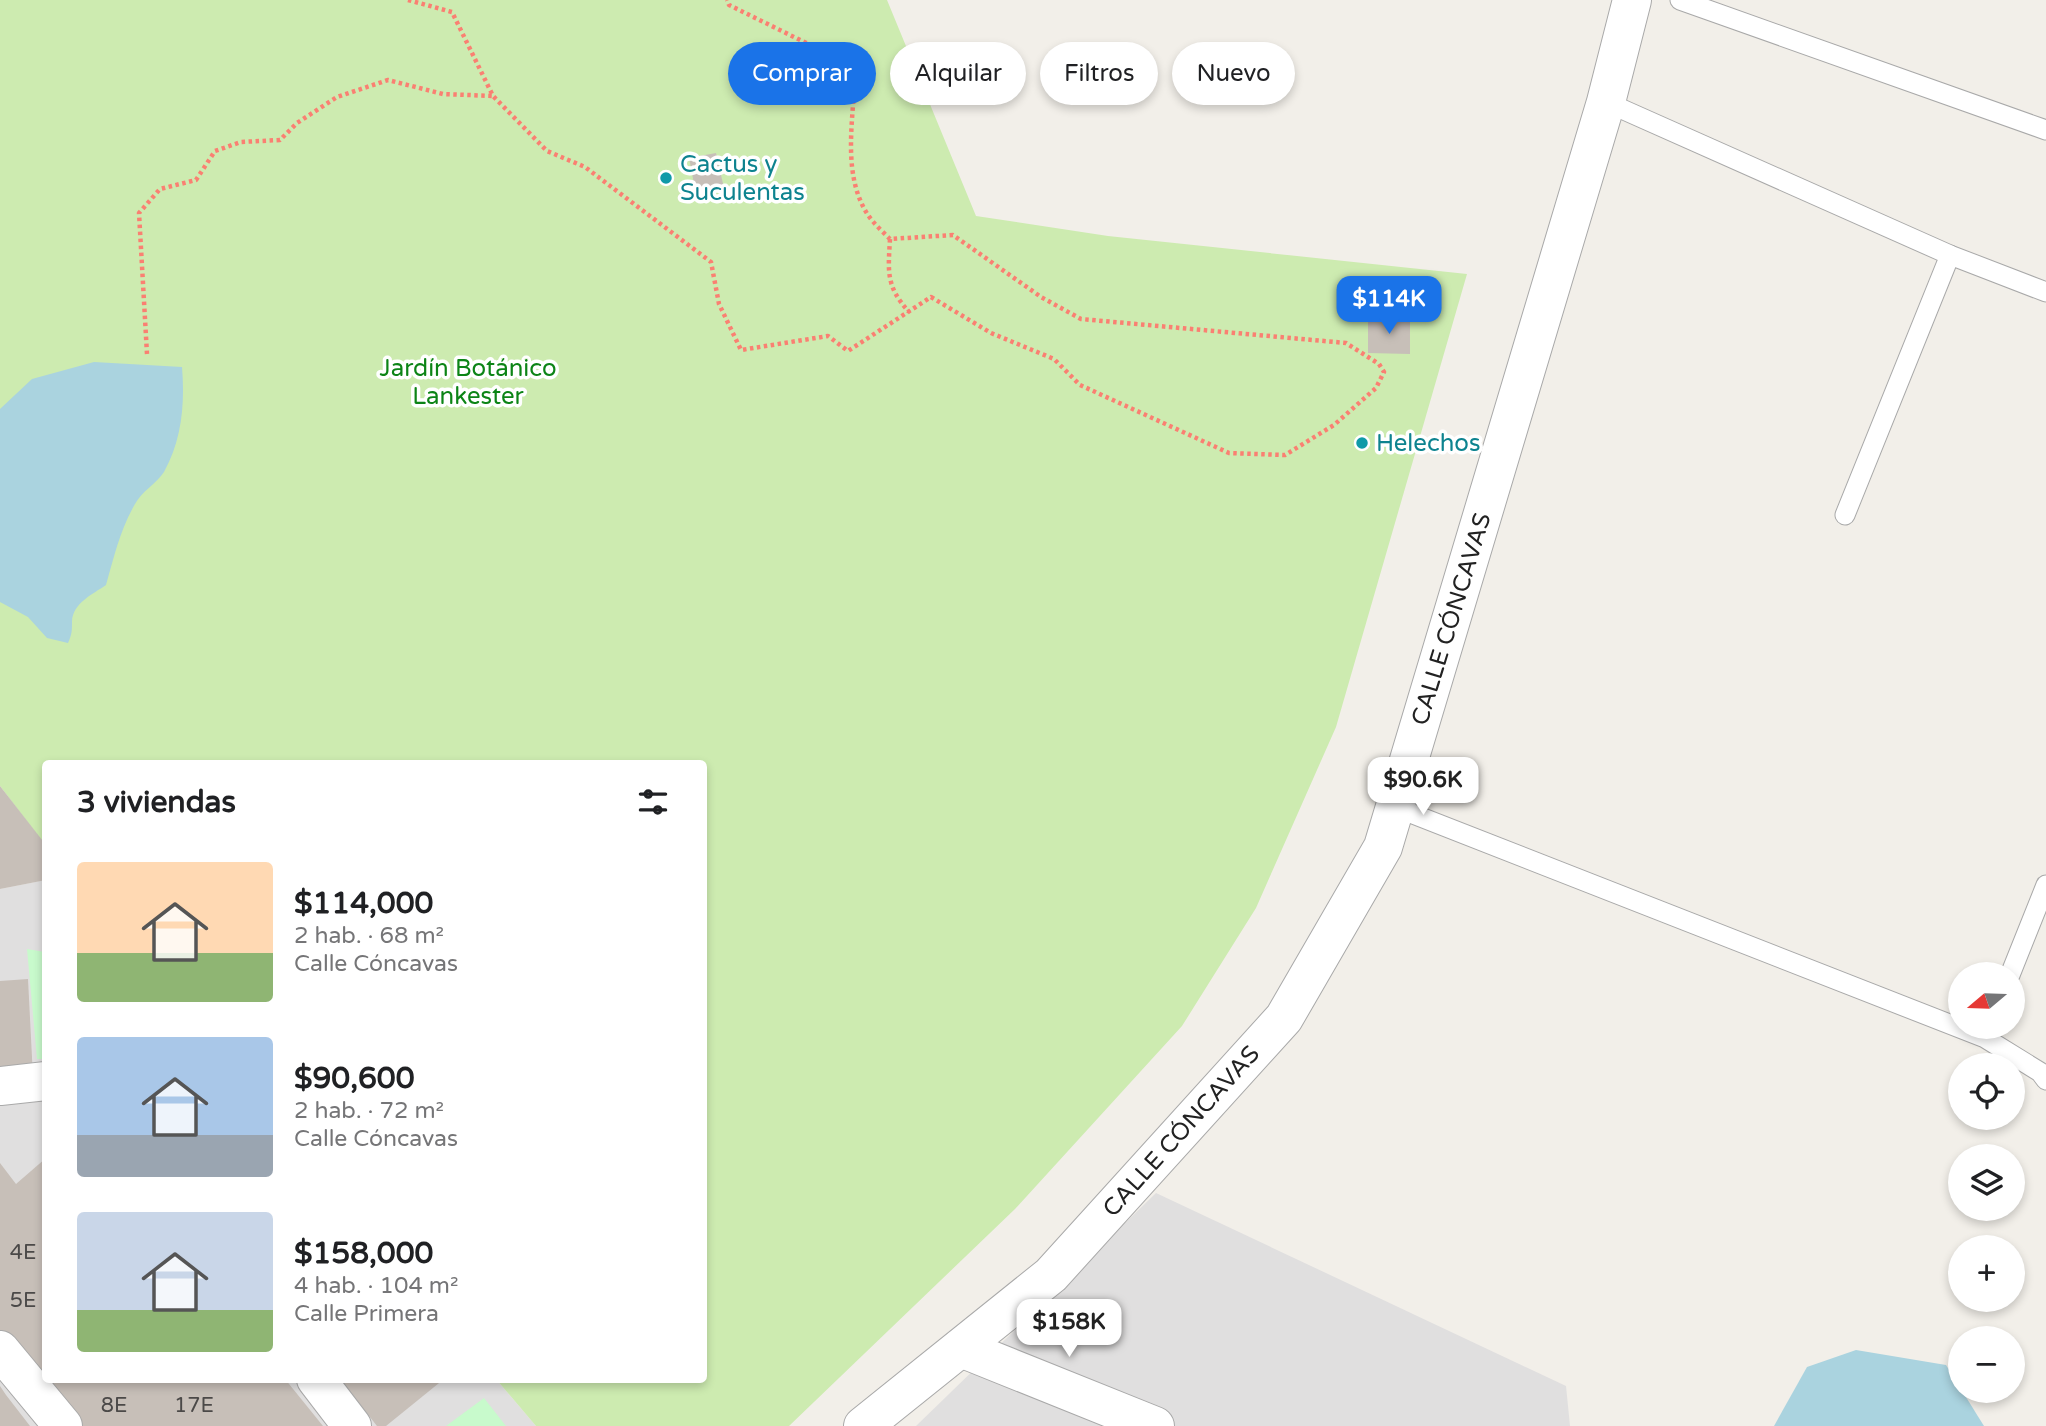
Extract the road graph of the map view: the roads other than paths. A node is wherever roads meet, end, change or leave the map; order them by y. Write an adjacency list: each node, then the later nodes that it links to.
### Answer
1 (1632, 0): 3 (street, CALLE CÓNCAVAS)
2 (1680, 0): 4 (lane)
3 (1606, 102): 5 (lane); 8 (street, CALLE CÓNCAVAS)
4 (2046, 130)
5 (1950, 255): 6 (lane); 7 (lane)
6 (2046, 292)
7 (1844, 515)
8 (1395, 807): 11 (lane); 16 (street, CALLE CÓNCAVAS)
9 (2046, 885): 10 (lane)
10 (2015, 962)
11 (1948, 1018)
12 (1997, 1040): 13 (lane)
13 (2046, 1080)
14 (42, 1081): 15 (street)
15 (0, 1086)
16 (961, 1348): 21 (street, CALLE CÓNCAVAS); 22 (street)
17 (0, 1350): 19 (street)
18 (319, 1383): 20 (street)
19 (63, 1426)
20 (352, 1426)
21 (863, 1426)
22 (1154, 1426)

